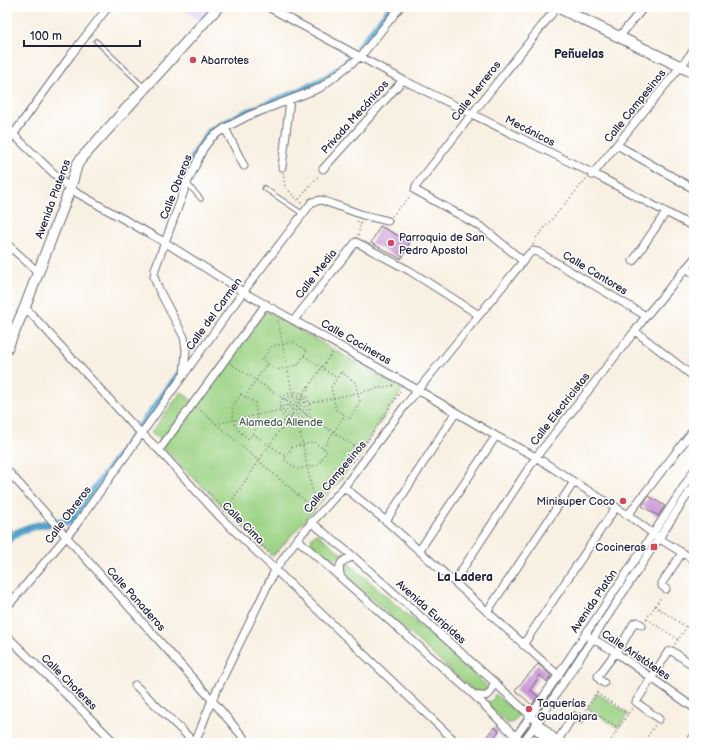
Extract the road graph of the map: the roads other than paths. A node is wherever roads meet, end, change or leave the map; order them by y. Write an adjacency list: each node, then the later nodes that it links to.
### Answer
1 (108, 7): 18 (street)
2 (218, 7): 14 (street, Avenida Plateros)
3 (268, 7): 10 (street, Mecánicos)
4 (400, 7): 10 (street, Calle Obreros)
5 (558, 7): 7 (street); 16 (street, Calle Herreros)
6 (644, 7): 7 (street)
7 (619, 37): 11 (street)
8 (96, 41): 14 (lane)
9 (694, 50): 11 (street, Calle Campesinos)
10 (359, 55): 13 (street, Mecánicos); 15 (street, Calle Obreros)
11 (681, 67): 12 (street); 20 (street, Calle Campesinos)
12 (694, 73)
13 (403, 80): 16 (street, Mecánicos); 23 (street, Privada Mecánicos)
14 (144, 87): 27 (street, Avenida Plateros)
15 (290, 100): 17 (street, Calle Obreros); 22 (street)
16 (472, 114): 24 (street, Mecánicos); 38 (street, Calle Herreros)
17 (225, 128): 21 (street); 25 (street, Calle Obreros)
18 (14, 134): 19 (street); 27 (street, Calle Cocineras)
19 (7, 143)
20 (617, 145): 24 (street, Calle Campesinos); 28 (street)
21 (244, 166)
22 (282, 167)
23 (323, 169)
24 (592, 174): 31 (street, Mecánicos)
25 (187, 183): 29 (lane); 34 (street, Calle Obreros)
26 (264, 188): 30 (lane)
27 (70, 189): 34 (street, Calle Cocineras); 41 (street, Avenida Plateros)
28 (694, 189)
29 (201, 199)
30 (304, 211): 32 (street); 43 (street, Calle del Carmen)
31 (666, 212): 33 (street, Mecánicos); 39 (street)
32 (388, 221)
33 (694, 227)
34 (166, 243): 43 (street, Calle Cocineras); 51 (street, Calle Obreros)
35 (7, 244): 41 (street)
36 (533, 250): 38 (street, Calle Campesinos); 47 (street, Calle Cantores)
37 (694, 258): 40 (street, Calle Electricistas)
38 (523, 261): 46 (street, Calle Campesinos)
39 (632, 261)
40 (686, 268): 42 (street); 47 (street, Calle Electricistas)
41 (38, 272): 45 (street, Avenida Plateros)
42 (694, 274)
43 (243, 292): 44 (street, Calle Cocineras); 51 (street, Calle del Carmen)
44 (266, 304): 48 (street, Calle Cocineras); 58 (street)
45 (25, 307): 50 (street, Avenida Plateros); 56 (street, Calle Cima)
46 (479, 315): 48 (street, Calle Media); 53 (street, Calle Campesinos)
47 (646, 316): 49 (street, Calle Electricistas)
48 (294, 320): 53 (street, Calle Cocineras)
49 (635, 331): 52 (street); 59 (street, Calle Electricistas)
50 (7, 348)
51 (184, 376): 56 (street, Calle del Carmen)
52 (694, 377)
53 (418, 390): 54 (street, Calle Cocineras); 64 (street, Calle Campesinos)
54 (456, 412): 57 (street, Calle Cocineras); 67 (street)
55 (694, 429): 66 (street)
56 (141, 432): 58 (street, Calle Cima); 70 (street, Calle Obreros)
57 (496, 436): 59 (street, Calle Cocineras); 73 (street)
58 (159, 450): 77 (street, Calle Cima)
59 (536, 457): 62 (street, Calle Cocineras); 79 (street, Calle Electricistas)
60 (7, 470): 70 (street, Calle Panaderos)
61 (694, 470): 69 (street, Avenida Platón)
62 (574, 482): 65 (street, Calle Cocineras); 82 (street)
63 (694, 485): 72 (street, Avenida Platón)
64 (344, 486): 67 (street); 68 (street, Calle Campesinos)
65 (616, 507): 66 (street, Calle Cocineras); 87 (street)
66 (628, 515): 69 (street, Calle Cocineras)
67 (386, 521): 73 (street)
68 (311, 522): 71 (street, Calle Campesinos); 75 (street, Avenida Euripides)
69 (653, 534): 72 (street, Calle Cocineras); 84 (street, Avenida Platón)
70 (66, 536): 81 (street, Calle Obreros); 96 (street, Calle Panaderos)
71 (297, 539): 77 (street, Calle Campesinos); 78 (street)
72 (660, 539): 74 (street, Calle Cocineras); 86 (street, Avenida Platón)
73 (420, 551): 79 (street)
74 (682, 553): 76 (street, Calle Cocineras); 80 (street)
75 (354, 557): 78 (street); 92 (street, Avenida Euripides)
76 (693, 558)
77 (275, 570): 96 (street, Calle Campesinos); 108 (street, Calle Cima)
78 (342, 579): 95 (street)
79 (454, 582): 82 (street)
80 (666, 589)
81 (7, 607)
82 (487, 612): 87 (street)
83 (642, 625): 88 (street)
84 (585, 634): 86 (street, Calle Aristóteles); 90 (street, Avenida Platón)
85 (7, 636): 105 (street, Calle Choferes)
86 (592, 639): 88 (street, Calle Aristóteles); 101 (street, Avenida Platón)
87 (523, 645): 90 (street)
88 (615, 652): 91 (street, Calle Aristóteles); 93 (street)
89 (694, 666): 91 (street)
90 (558, 676): 98 (street, Avenida Platón)
91 (652, 679): 97 (street, Calle Aristóteles); 99 (street)
92 (494, 682): 95 (street); 98 (street, Avenida Euripides)
93 (604, 683)
94 (136, 685): 106 (street)
95 (474, 695): 103 (street)
96 (212, 700): 106 (street, Calle Campesinos); 107 (street, Calle Panaderos)
97 (694, 708)
98 (530, 716): 101 (street, Avenida Euripides); 103 (street, Avenida Platón)
99 (659, 719)
100 (580, 720): 104 (street)
101 (536, 726): 104 (street, Avenida Euripides); 110 (street, Avenida Platón)
102 (694, 734): 111 (street)
103 (516, 737): 109 (street, Avenida Platón); 110 (street)
104 (552, 742)
105 (115, 743)
106 (195, 743)
107 (248, 743)
108 (457, 743)
109 (511, 743)
110 (522, 743)
111 (694, 743)

